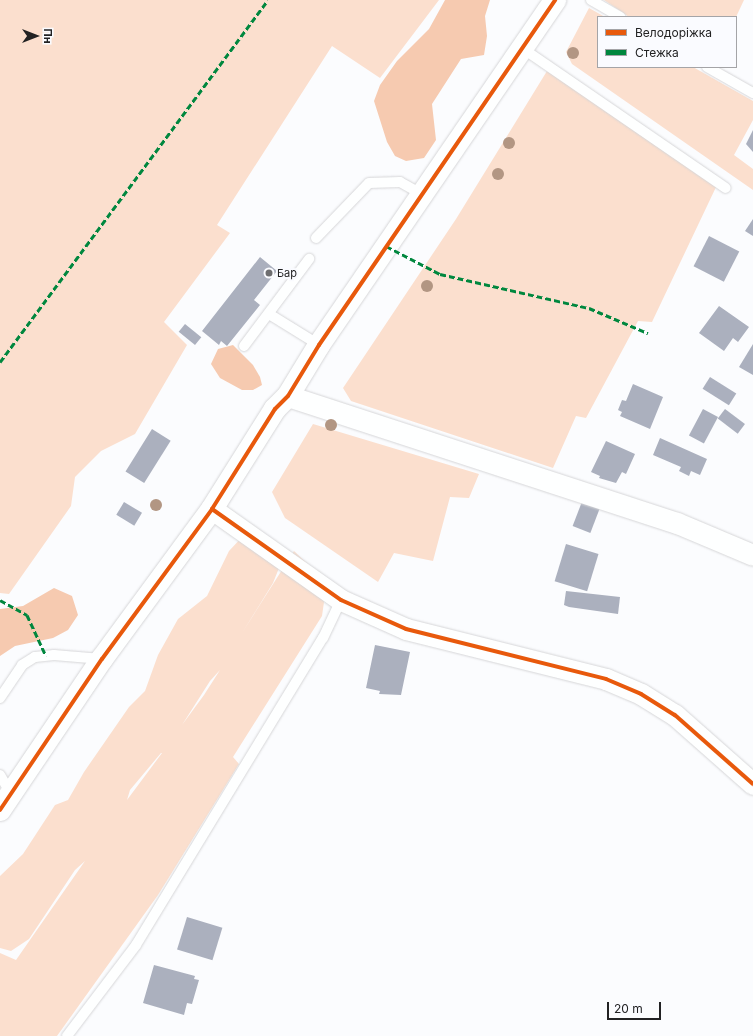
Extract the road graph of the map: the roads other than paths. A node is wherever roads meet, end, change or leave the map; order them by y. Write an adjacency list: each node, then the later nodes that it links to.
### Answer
1 (554, 0): 4 (highway)
2 (591, 0): 3 (lane)
3 (618, 16)
4 (522, 48): 7 (lane); 8 (highway)
5 (709, 68): 6 (lane)
6 (753, 93)
7 (726, 188)
8 (422, 194): 9 (lane); 12 (highway)
9 (316, 238)
10 (308, 259): 11 (lane)
11 (269, 314): 12 (lane); 13 (lane)
12 (318, 345): 14 (highway)
13 (244, 346)
14 (288, 396): 15 (highway); 16 (street)
15 (212, 509): 17 (street); 18 (highway)
16 (753, 555)
17 (341, 600): 21 (street); 23 (lane)
18 (102, 659): 19 (lane); 22 (highway)
19 (0, 698)
20 (0, 774): 22 (lane)
21 (753, 784)
22 (5, 802)
23 (67, 1036)

